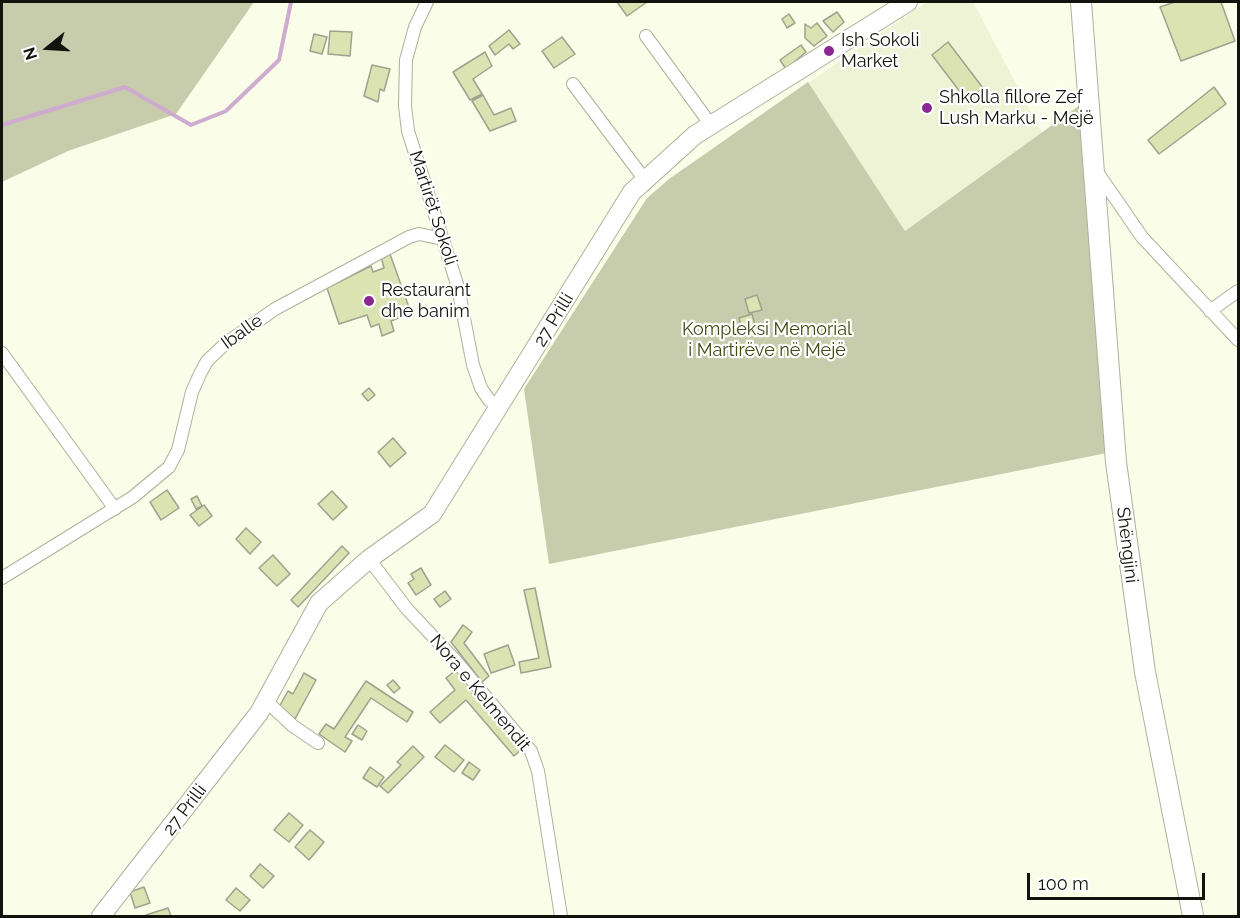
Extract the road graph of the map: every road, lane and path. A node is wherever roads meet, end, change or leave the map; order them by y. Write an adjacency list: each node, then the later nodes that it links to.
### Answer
1 (427, 2): 9 (street, Martirët Sokoli)
2 (908, 2): 6 (street, 27 Prilli)
3 (1081, 2): 7 (main road, Shëngjini)
4 (646, 36): 6 (street)
5 (573, 84): 8 (street)
6 (711, 125): 8 (street, 27 Prilli)
7 (1095, 168): 11 (street); 22 (main road, Shëngjini)
8 (645, 180): 14 (street, 27 Prilli)
9 (443, 239): 14 (street, Martirët Sokoli); 15 (street, Iballe)
10 (1239, 291): 11 (street)
11 (1210, 311): 12 (street)
12 (1239, 340)
13 (2, 352): 15 (street)
14 (501, 406): 16 (street, 27 Prilli)
15 (115, 509): 17 (street, Iballe)
16 (369, 559): 18 (street, 27 Prilli); 21 (street, Nora e Kelmendit)
17 (2, 578)
18 (266, 701): 19 (street); 20 (street, 27 Prilli)
19 (318, 743)
20 (101, 916)
21 (561, 916)
22 (1193, 916)

